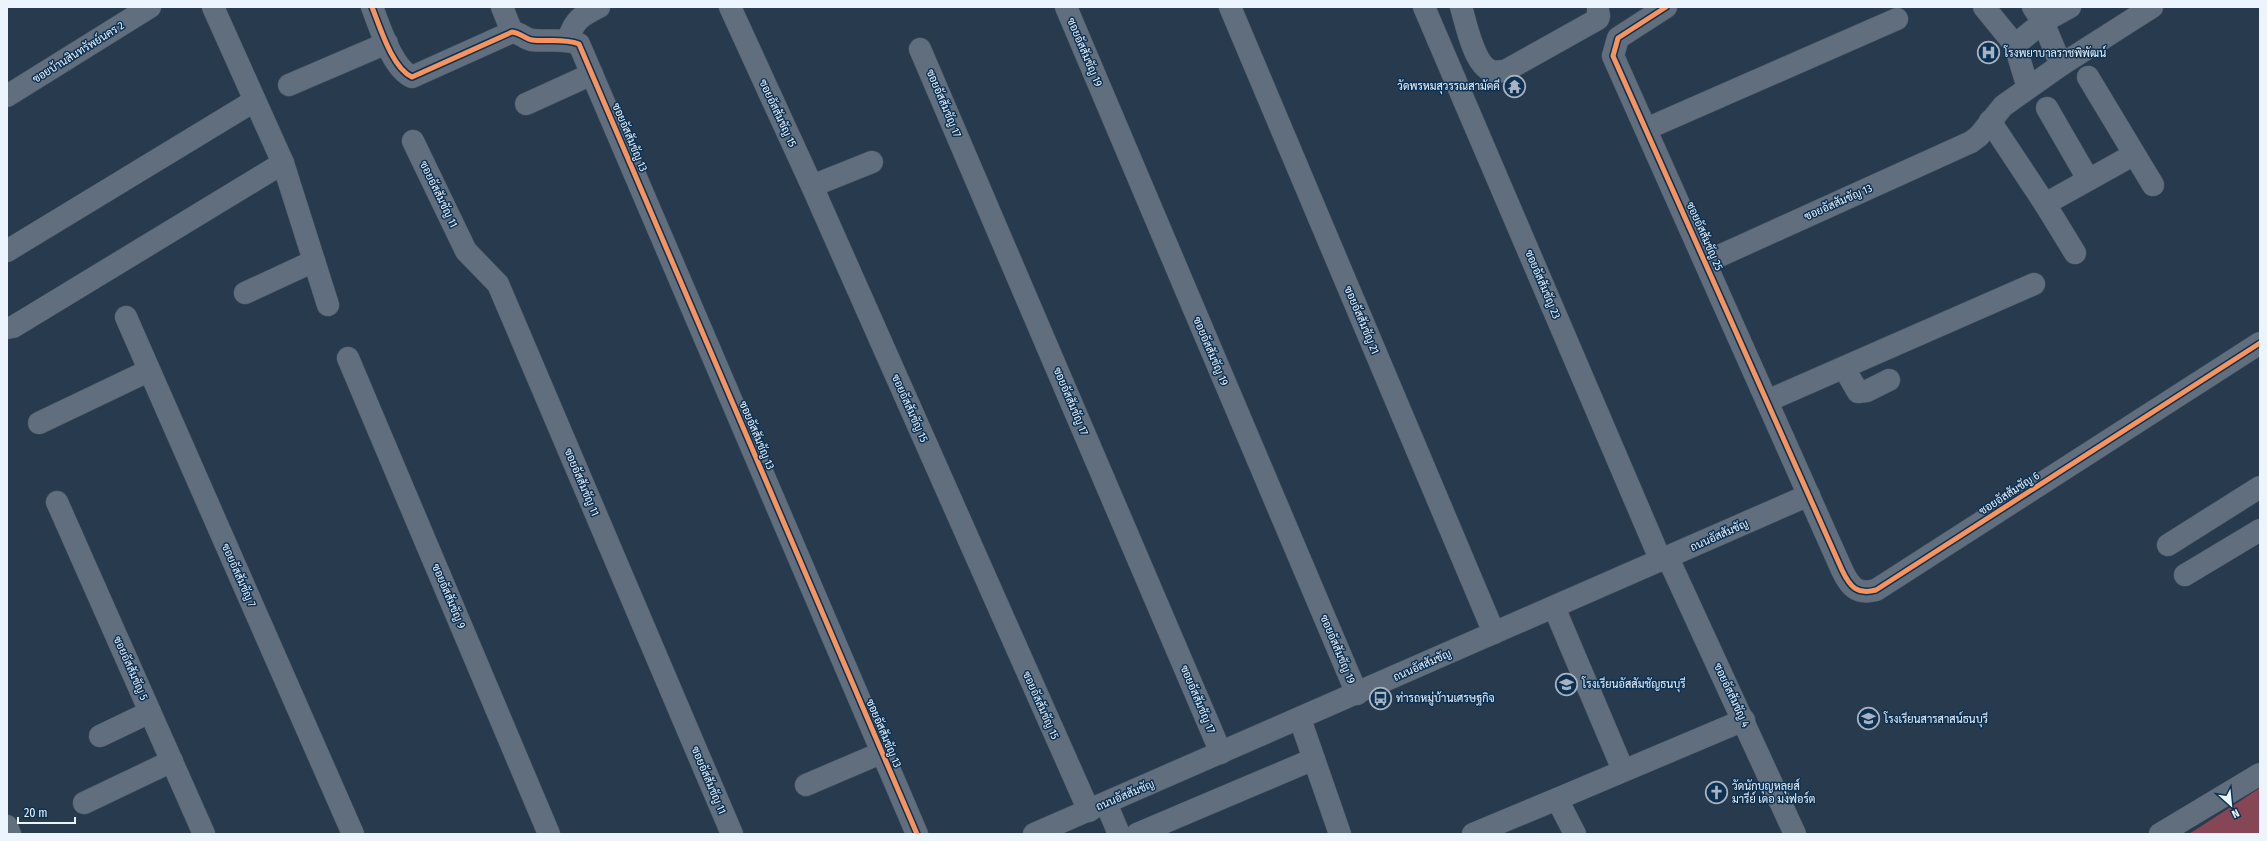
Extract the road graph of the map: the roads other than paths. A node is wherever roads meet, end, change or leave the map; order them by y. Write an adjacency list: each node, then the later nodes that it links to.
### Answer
1 (150, 7): 28 (street, ซอยบ้านสินทรัพย์นคร 2)
2 (213, 7): 29 (street)
3 (372, 7): 20 (street)
4 (502, 7): 18 (street)
5 (599, 7): 19 (street)
6 (730, 7): 40 (street, ซอยอัสสัมชัญ 15)
7 (1066, 7): 67 (street, ซอยอัสสัมชัญ 19)
8 (1230, 7): 66 (street, ซอยอัสสัมชัญ 21)
9 (1424, 7): 63 (street, ซอยอัสสัมชัญ 23)
10 (1462, 7): 15 (street)
11 (1666, 7): 33 (street, ซอยอัสสัมชัญ 25)
12 (1984, 7): 21 (street)
13 (2070, 7): 16 (street)
14 (2152, 7): 23 (street)
15 (1598, 10)
16 (2038, 15): 21 (street); 23 (street)
17 (1897, 19): 33 (street)
18 (512, 32): 19 (street); 20 (street)
19 (573, 42): 24 (street, ซอยอัสสัมชัญ 13)
20 (387, 43): 26 (street)
21 (2015, 45): 27 (street)
22 (920, 49): 73 (street, ซอยอัสสัมชัญ 17)
23 (2061, 65): 27 (street)
24 (592, 74): 30 (street); 72 (street, ซอยอัสสัมชัญ 13)
25 (2088, 77): 35 (street)
26 (290, 85)
27 (2028, 88): 32 (street)
28 (7, 96)
29 (254, 101): 37 (street); 42 (street)
30 (526, 104)
31 (2047, 108): 38 (street)
32 (1990, 120): 41 (street); 45 (street, ซอยอัสสัมชัญ 13)
33 (1646, 128): 45 (street, ซอยอัสสัมชัญ 25)
34 (413, 141): 87 (street, ซอยอัสสัมชัญ 11)
35 (2133, 154): 38 (street); 39 (street)
36 (872, 162): 40 (street)
37 (283, 163): 44 (street); 50 (street)
38 (2088, 179): 41 (street)
39 (2153, 185)
40 (812, 186): 81 (street, ซอยอัสสัมชัญ 15)
41 (2045, 204): 43 (street)
42 (7, 251)
43 (2075, 253)
44 (314, 261): 47 (street); 48 (street)
45 (1706, 262): 56 (street, ซอยอัสสัมชัญ 25)
46 (2034, 284): 53 (street)
47 (245, 293)
48 (328, 305)
49 (126, 317): 54 (street, ซอยอัสสัมชัญ 7)
50 (7, 328)
51 (2260, 343): 59 (street, ซอยอัสสัมชัญ 6)
52 (348, 358): 86 (street, ซอยอัสสัมชัญ 9)
53 (1844, 368): 55 (street); 56 (street)
54 (148, 371): 57 (street); 85 (street, ซอยอัสสัมชัญ 7)
55 (1890, 380)
56 (1767, 401): 59 (street, ซอยอัสสัมชัญ 25)
57 (39, 422)
58 (2260, 487): 62 (street)
59 (1809, 495): 63 (street, ถนนอัสสัมชัญ)
60 (57, 502): 68 (street, ซอยอัสสัมชัญ 5)
61 (2260, 530): 64 (street)
62 (2168, 545)
63 (1665, 559): 65 (street, ถนนอัสสัมชัญ); 70 (street, ซอยอัสสัมชัญ 4)
64 (2185, 575)
65 (1554, 607): 66 (street, ถนนอัสสัมชัญ); 76 (street)
66 (1494, 633): 67 (street, ถนนอัสสัมชัญ)
67 (1357, 694): 69 (street, ถนนอัสสัมชัญ)
68 (150, 712): 71 (street); 75 (street, ซอยอัสสัมชัญ 5)
69 (1300, 719): 73 (street, ถนนอัสสัมชัญ); 74 (street)
70 (1744, 720): 76 (street); 95 (street, ซอยอัสสัมชัญ 4)
71 (100, 736)
72 (881, 753): 78 (street); 88 (street, ซอยอัสสัมชัญ 13)
73 (1221, 753): 81 (street, ถนนอัสสัมชัญ)
74 (1314, 759): 91 (street); 92 (street)
75 (172, 761): 80 (street); 84 (street, ซอยอัสสัมชัญ 5)
76 (1623, 770): 79 (street)
77 (2260, 774): 96 (street)
78 (806, 785)
79 (1557, 799): 93 (street); 94 (street)
80 (84, 802)
81 (1097, 807): 89 (street, ถนนอัสสัมชัญ); 90 (street, ซอยอัสสัมชัญ 15)
82 (7, 826): 83 (street)
83 (10, 834)
84 (204, 834)
85 (353, 834)
86 (549, 834)
87 (732, 834)
88 (917, 834)
89 (1034, 834)
90 (1120, 834)
91 (1137, 834)
92 (1340, 834)
93 (1473, 834)
94 (1575, 834)
95 (1795, 834)
96 (2160, 834)

